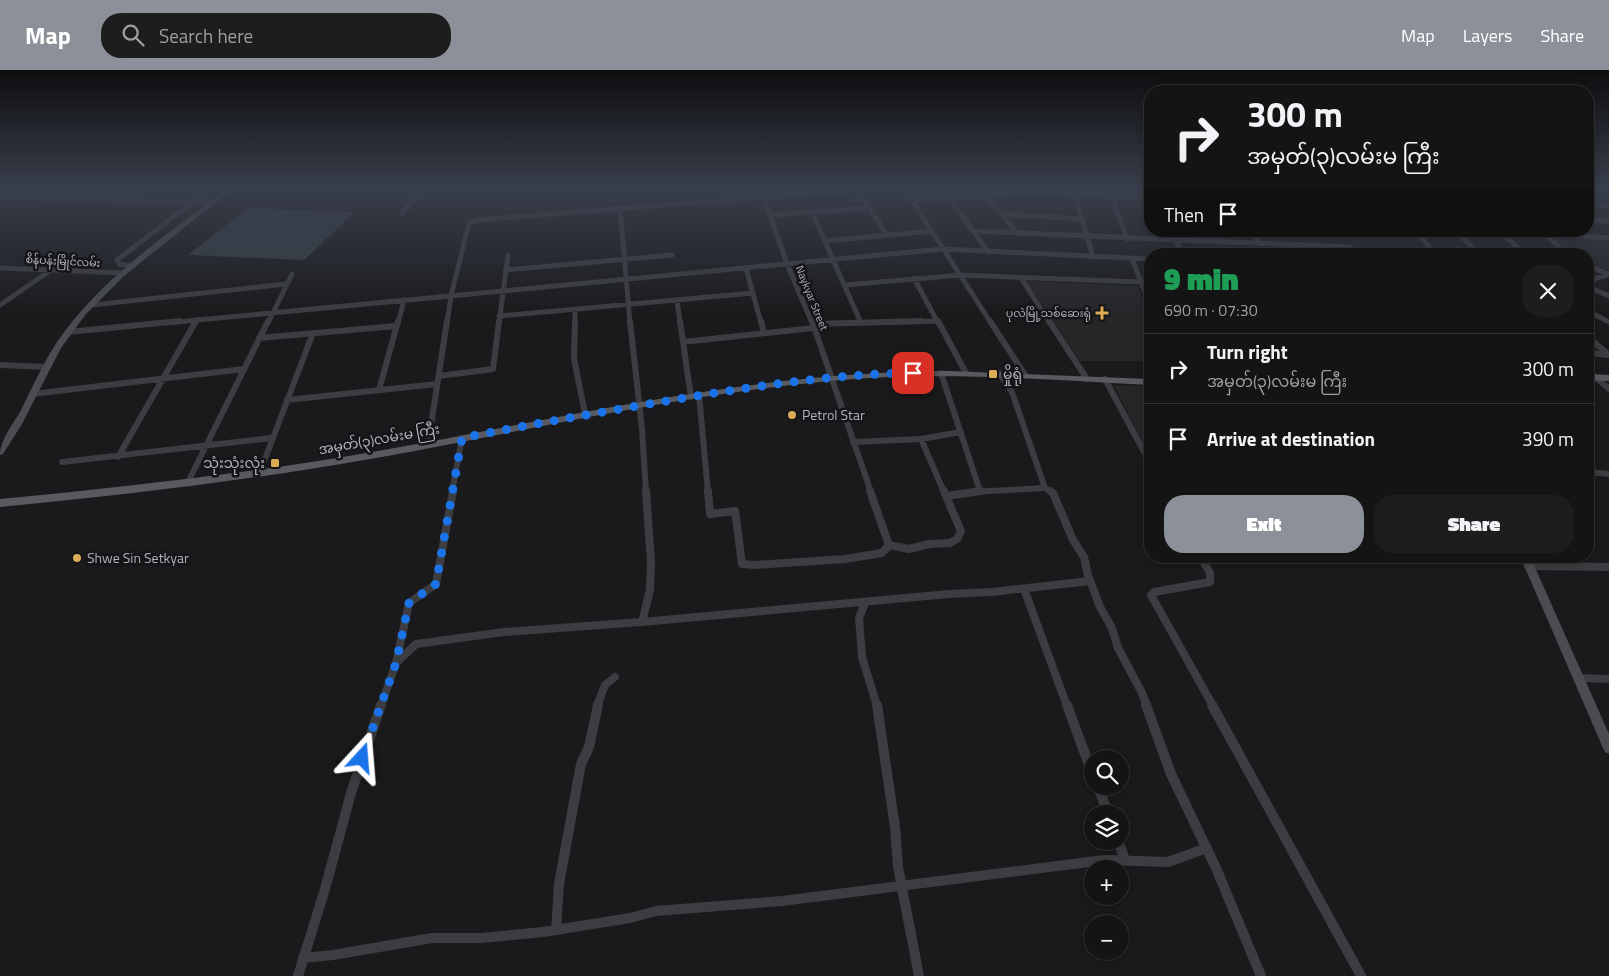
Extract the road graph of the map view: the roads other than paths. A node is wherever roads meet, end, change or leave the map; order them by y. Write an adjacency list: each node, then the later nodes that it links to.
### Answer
1 (156, 230): 47 (street)
2 (179, 230): 47 (street)
3 (467, 230): 68 (street)
4 (622, 230): 42 (street)
5 (776, 230): 46 (street, Naykyar Street)
6 (820, 230): 26 (street)
7 (884, 230): 14 (street)
8 (1015, 230): 13 (street)
9 (1085, 230): 15 (street)
10 (1124, 230): 25 (street)
11 (932, 231): 14 (street); 37 (street)
12 (973, 231): 13 (street); 38 (street)
13 (1018, 234): 15 (street)
14 (887, 235): 26 (street)
15 (1087, 237): 25 (street); 41 (street)
16 (1174, 237): 27 (street)
17 (1214, 237): 28 (street)
18 (1256, 237): 29 (street)
19 (1421, 237): 33 (street)
20 (1462, 237): 34 (street)
21 (1508, 237): 35 (street)
22 (1548, 237): 36 (street)
23 (1594, 237): 24 (street)
24 (1609, 238)
25 (1127, 239): 27 (street)
26 (825, 241): 44 (street)
27 (1176, 241): 28 (street); 32 (street)
28 (1217, 243): 29 (street)
29 (1260, 244): 30 (street)
30 (1301, 246): 31 (street)
31 (1350, 247)
32 (1179, 248)
33 (1430, 248)
34 (1473, 248)
35 (1518, 248)
36 (1561, 248)
37 (943, 249): 38 (street); 44 (street); 56 (street)
38 (988, 252): 41 (street)
39 (508, 255): 52 (street)
40 (672, 255): 42 (street)
41 (1092, 257): 43 (street)
42 (624, 259): 52 (street); 59 (street)
43 (1132, 259): 45 (street); 61 (street)
44 (834, 260): 46 (street); 63 (street)
45 (1144, 260)
46 (788, 264): 50 (street); 84 (street, Naykyar Street)
47 (134, 266): 53 (street)
48 (1594, 267): 55 (street)
49 (0, 268): 51 (street, စိန်ပန်းမြိုင်လမ်း)
50 (746, 268): 59 (street); 67 (street)
51 (51, 270): 53 (street, စိန်ပန်းမြိုင်လမ်း); 73 (street)
52 (505, 270): 66 (street)
53 (125, 273): 74 (street)
54 (292, 274): 62 (street)
55 (1608, 274): 60 (street)
56 (961, 275): 57 (street); 58 (street); 99 (street)
57 (914, 278): 63 (street); 80 (street)
58 (1021, 278): 61 (street); 106 (street)
59 (626, 279): 66 (street); 72 (street)
60 (1594, 279)
61 (1141, 282): 64 (street)
62 (286, 284): 74 (street); 76 (street)
63 (845, 285): 82 (street)
64 (1144, 290)
65 (1594, 290): 69 (street)
66 (502, 291): 68 (street); 78 (street)
67 (753, 293): 71 (street); 87 (street)
68 (451, 296): 70 (street); 100 (street)
69 (1609, 296)
70 (404, 300): 76 (street); 83 (street)
71 (677, 300): 72 (street); 89 (street)
72 (628, 304): 75 (street); 115 (street)
73 (0, 305)
74 (92, 305): 85 (street)
75 (576, 309): 78 (street); 116 (street)
76 (272, 312): 79 (street); 88 (street)
77 (1594, 314): 81 (street)
78 (499, 316): 100 (street)
79 (197, 320): 85 (street); 102 (street)
80 (938, 322): 82 (street); 97 (street)
81 (1609, 322)
82 (862, 323): 84 (street)
83 (396, 326): 86 (street); 111 (street)
84 (814, 326): 87 (street); 103 (street, Naykyar Street)
85 (68, 332): 94 (street)
86 (313, 333): 88 (street); 114 (street)
87 (764, 333): 89 (street)
88 (259, 338): 95 (street)
89 (683, 342): 113 (street)
90 (1594, 342): 92 (street)
91 (1594, 354): 92 (street)
92 (1609, 355)
93 (0, 365): 94 (street)
94 (47, 367): 112 (street)
95 (244, 369): 102 (street); 123 (street)
96 (941, 373): 97 (main road, အမှတ်(၃)လမ်းမ ကြီး); 103 (main road, အမှတ်(၃)လမ်းမ ကြီး); 117 (street)
97 (966, 373): 98 (main road, အမှတ်(၃)လမ်းမ ကြီး)
98 (1000, 373): 99 (main road, အမှတ်(၃)လမ်းမ ကြီး); 132 (street)
99 (1025, 375): 106 (main road, အမှတ်(၃)လမ်းမ ကြီး)
100 (438, 376): 109 (street)
101 (1594, 376): 105 (main road)
102 (164, 377): 112 (street); 126 (street)
103 (830, 378): 113 (main road, အမှတ်(၃)လမ်းမ ကြီး); 121 (street, Naykyar Street)
104 (1594, 378): 110 (street)
105 (1609, 378)
106 (1087, 379): 107 (main road, အမှတ်(၃)လမ်းမ ကြီး)
107 (1105, 379): 108 (main road, အမှတ်(၃)လမ်းမ ကြီး); 125 (street)
108 (1144, 382)
109 (437, 384): 111 (street); 122 (street)
110 (1609, 389)
111 (379, 390): 114 (street)
112 (32, 394): 124 (street)
113 (695, 396): 115 (main road, အမှတ်(၃)လမ်းမ ကြီး); 136 (street)
114 (287, 400): 118 (street)
115 (638, 404): 116 (main road, အမှတ်(၃)လမ်းမ ကြီး); 144 (street)
116 (585, 414): 119 (main road, အမှတ်(၃)လမ်းမ ကြီး)
117 (961, 432): 120 (street); 133 (street)
118 (272, 438): 123 (street); 128 (street)
119 (462, 438): 122 (main road, အမှတ်(၃)လမ်းမ ကြီး); 145 (street)
120 (921, 438): 121 (street); 134 (street)
121 (853, 442): 136 (street, Naykyar Street)
122 (428, 445): 128 (main road, အမှတ်(၃)လမ်းမ ကြီး)
123 (206, 446): 126 (street); 131 (street)
124 (0, 452)
125 (1144, 452)
126 (118, 457): 127 (street)
127 (62, 462)
128 (260, 472): 131 (main road, အမှတ်(၃)လမ်းမ ကြီး)
129 (1594, 473): 130 (street)
130 (1609, 474)
131 (188, 482): 135 (main road, အမှတ်(၃)လမ်းမ ကြီး)
132 (1045, 488): 133 (street); 141 (street)
133 (980, 491): 134 (street)
134 (946, 496): 136 (street)
135 (0, 504)
136 (889, 545)
137 (1204, 563): 162 (street)
138 (1528, 563): 147 (street)
139 (1554, 563): 140 (street)
140 (1609, 567)
141 (1090, 581): 142 (street); 151 (street)
142 (1024, 589): 143 (street); 150 (street)
143 (866, 603): 144 (street); 156 (street)
144 (642, 622): 145 (street)
145 (396, 663): 158 (street)
146 (616, 677): 157 (street)
147 (1579, 678): 148 (street); 149 (street)
148 (1609, 679)
149 (1608, 745)
150 (1084, 750)
151 (1207, 848): 154 (street); 161 (street)
152 (1121, 850): 153 (street)
153 (1125, 860)
154 (1129, 860)
155 (1084, 863): 156 (street)
156 (902, 885): 157 (street); 160 (street)
157 (556, 930): 158 (street)
158 (303, 958): 159 (street)
159 (298, 976)
160 (919, 976)
161 (1261, 976)
162 (1361, 976)

